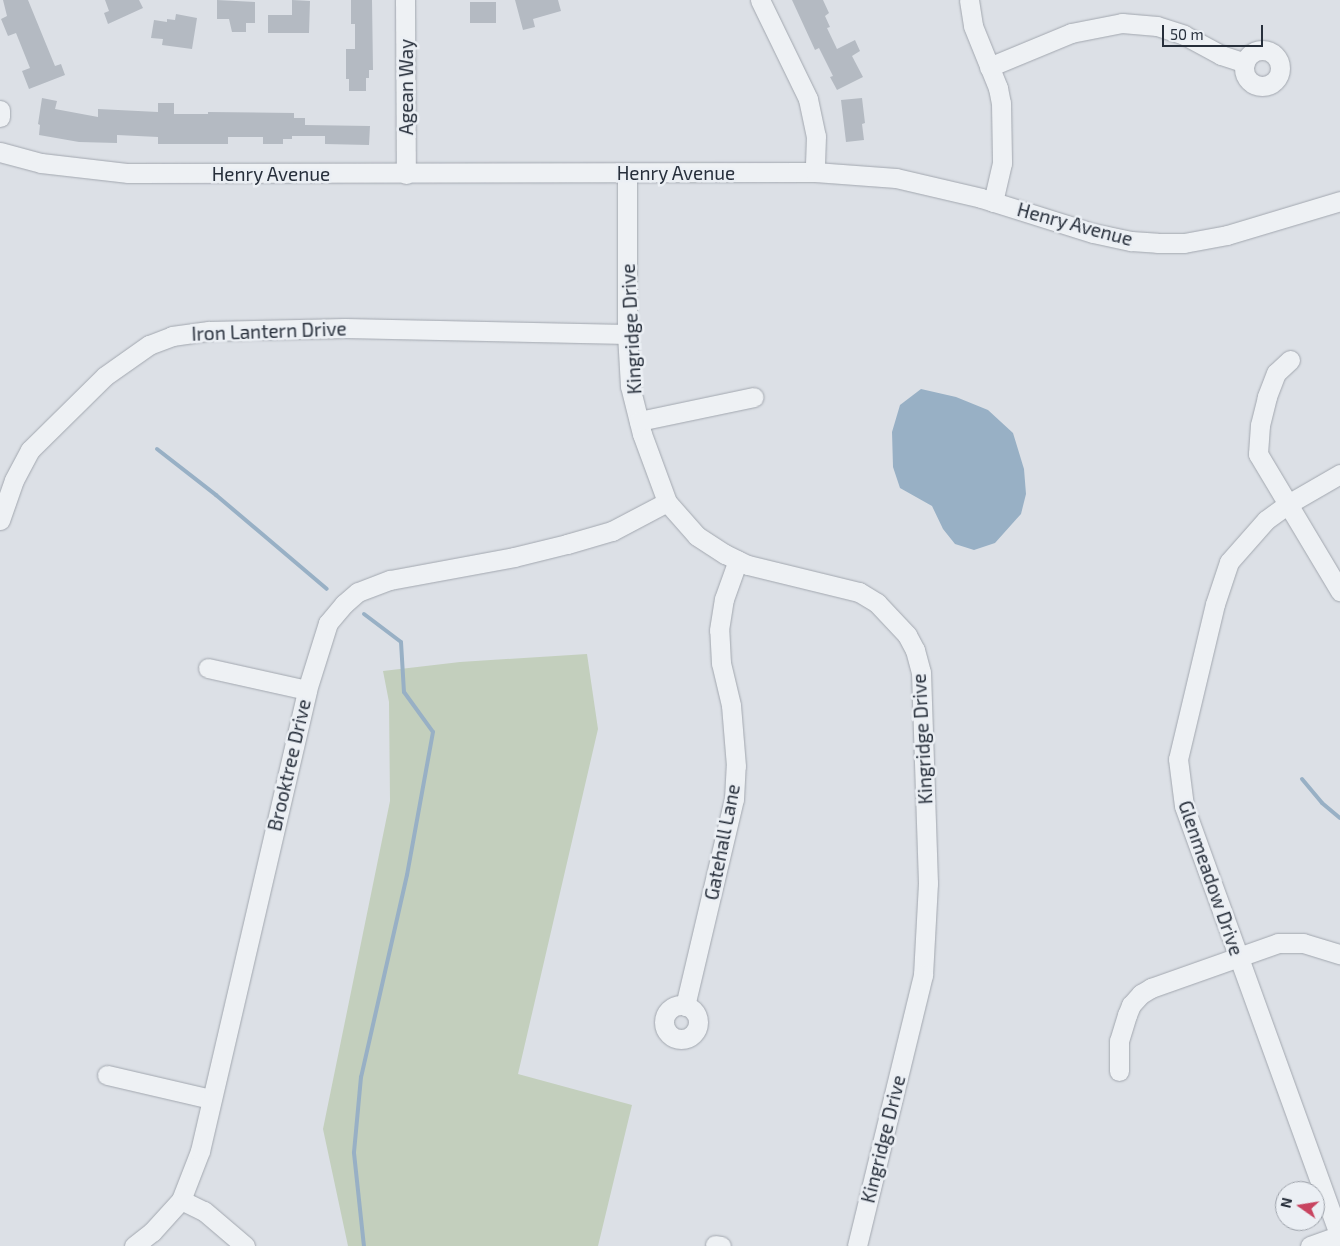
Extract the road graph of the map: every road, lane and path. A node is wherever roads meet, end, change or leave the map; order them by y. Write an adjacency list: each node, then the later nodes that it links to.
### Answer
1 (405, 0): 10 (street, Agean Way)
2 (760, 0): 9 (street)
3 (969, 0): 5 (street)
4 (1245, 64): 5 (street)
5 (989, 67): 13 (street)
6 (0, 110): 7 (street)
7 (0, 117)
8 (0, 152): 10 (street, Henry Avenue)
9 (815, 172): 11 (street, Henry Avenue); 13 (street, Henry Avenue)
10 (406, 174): 11 (street, Henry Avenue)
11 (627, 174): 14 (street, Kingridge Drive)
12 (1340, 201): 13 (street, Henry Avenue)
13 (992, 202)
14 (627, 334): 17 (street, Kingridge Drive); 21 (street, Iron Lantern Drive)
15 (1290, 360): 20 (street)
16 (754, 396): 17 (street)
17 (639, 421): 19 (street, Kingridge Drive)
18 (1340, 474): 20 (street, Glenmeadow Drive)
19 (666, 502): 22 (street, Kingridge Drive); 25 (street, Brooktree Drive)
20 (1288, 504): 23 (street); 27 (street, Glenmeadow Drive)
21 (0, 520)
22 (738, 560): 28 (street, Gatehall Lane); 36 (street, Kingridge Drive)
23 (1340, 591)
24 (208, 668): 25 (street)
25 (307, 690): 31 (street, Brooktree Drive)
26 (1340, 954): 27 (street)
27 (1237, 956): 29 (street); 33 (street, Glenmeadow Drive)
28 (685, 1006)
29 (1119, 1071)
30 (107, 1075): 31 (street)
31 (211, 1100): 32 (street, Brooktree Drive)
32 (181, 1200): 34 (street, Brooktree Drive); 35 (street)
33 (1340, 1235): 37 (street)
34 (134, 1246)
35 (245, 1246)
36 (857, 1246)
37 (1310, 1246)

